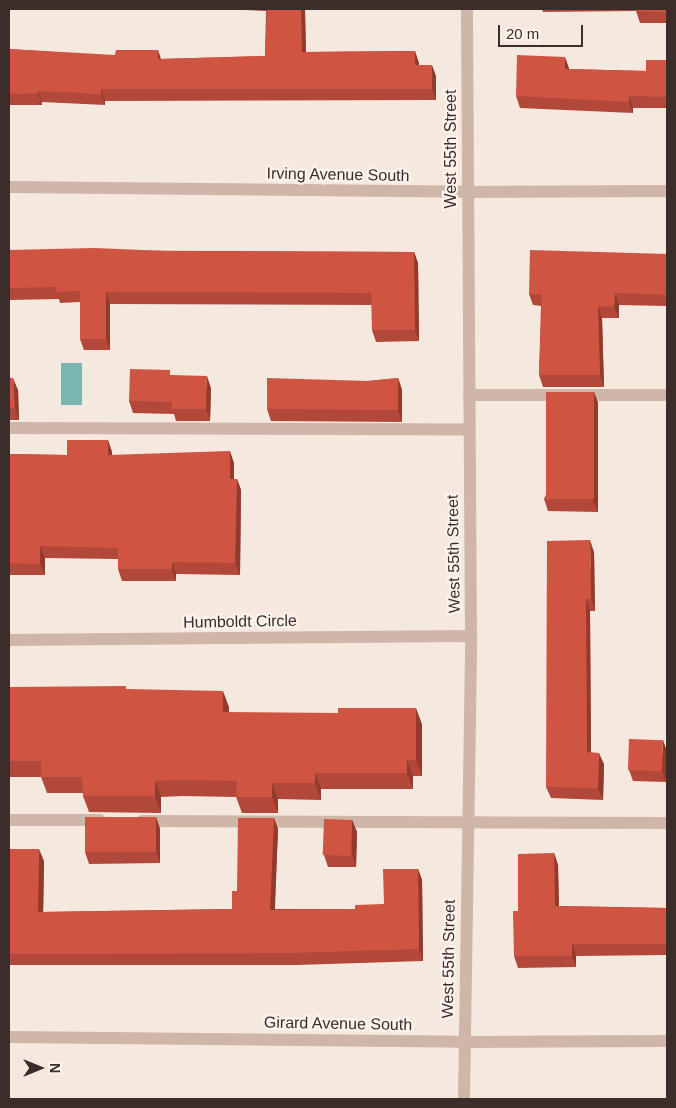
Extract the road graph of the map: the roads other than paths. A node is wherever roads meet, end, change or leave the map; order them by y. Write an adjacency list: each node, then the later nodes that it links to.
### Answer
1 (467, 9): 4 (street, West 55th Street)
2 (9, 187): 4 (street, Irving Avenue South)
3 (667, 191): 4 (street, Irving Avenue South)
4 (467, 192): 5 (street, West 55th Street)
5 (469, 395): 6 (street); 8 (street, West 55th Street)
6 (667, 396)
7 (9, 428): 8 (street)
8 (469, 430): 9 (street, West 55th Street)
9 (471, 636): 10 (street, Humboldt Circle); 12 (street, West 55th Street)
10 (9, 640)
11 (9, 820): 12 (street)
12 (468, 821): 13 (street); 16 (street, West 55th Street)
13 (667, 823)
14 (9, 1037): 16 (street, Girard Avenue South)
15 (667, 1041): 16 (street, Girard Avenue South)
16 (464, 1042): 17 (street, West 55th Street)
17 (464, 1099)

